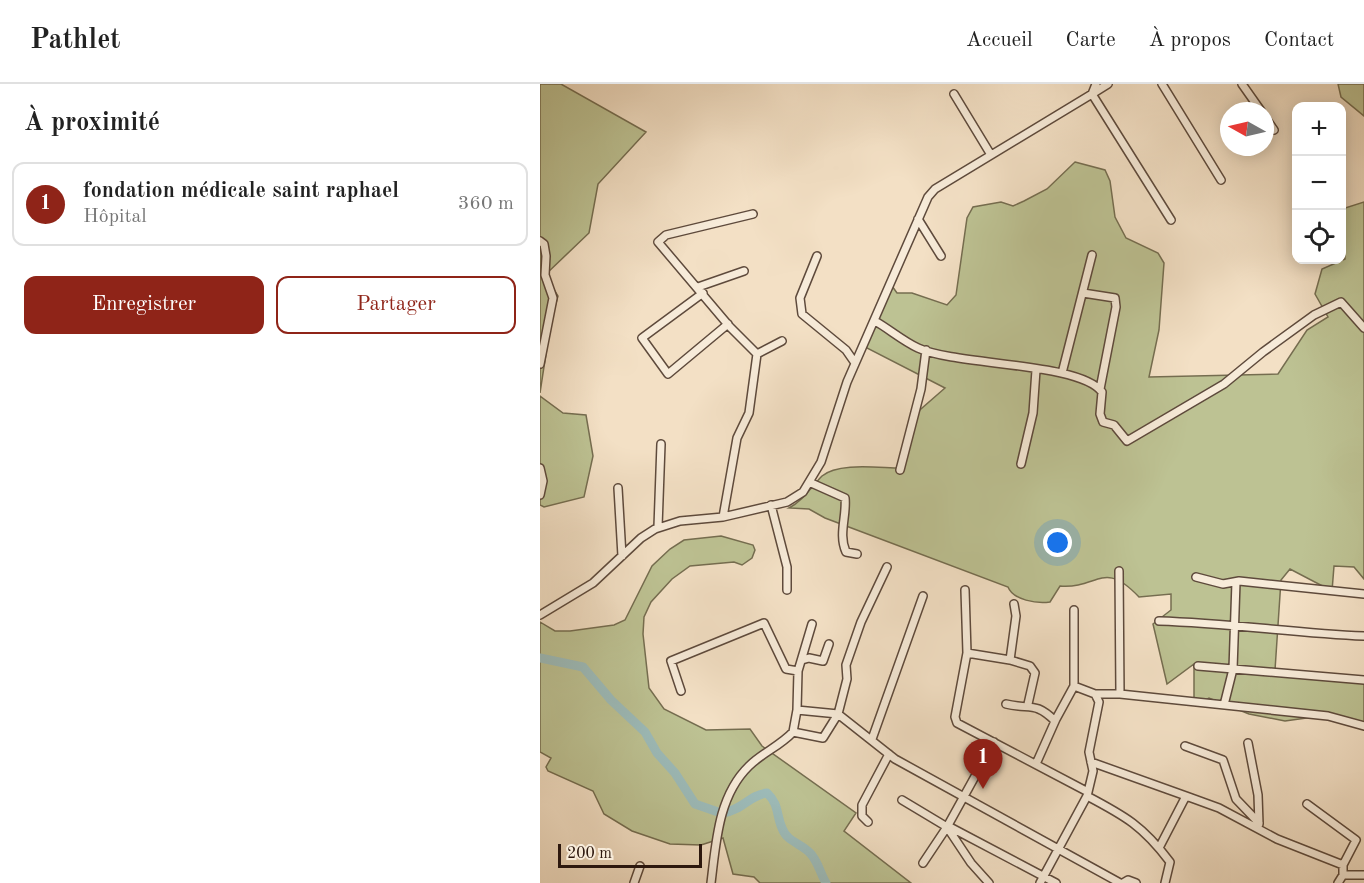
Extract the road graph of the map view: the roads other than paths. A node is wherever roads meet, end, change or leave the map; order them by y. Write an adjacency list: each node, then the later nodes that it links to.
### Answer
1 (1096, 84): 6 (street)
2 (1108, 84): 6 (street)
3 (1162, 84): 9 (street)
4 (1242, 84): 7 (street)
5 (954, 94): 8 (street)
6 (1092, 94): 8 (street); 12 (street)
7 (1255, 102)
8 (991, 155): 11 (street)
9 (1221, 180)
10 (753, 214): 18 (street)
11 (918, 219): 16 (street); 20 (street)
12 (1171, 220)
13 (540, 241): 27 (street)
14 (1092, 255): 19 (street)
15 (817, 256): 26 (street)
16 (941, 256)
17 (744, 271): 18 (street)
18 (701, 290): 21 (street); 21 (street)
19 (1083, 292): 29 (street); 30 (street)
20 (875, 321): 24 (street); 26 (street)
21 (728, 324): 25 (street)
22 (1364, 328): 30 (street)
23 (782, 341): 25 (street)
24 (926, 350): 28 (street); 34 (street)
25 (757, 354): 39 (street)
26 (855, 363): 35 (street)
27 (540, 364)
28 (1036, 370): 29 (street); 32 (street)
29 (1062, 373): 30 (street)
30 (1100, 389)
31 (661, 444): 40 (street)
32 (1020, 464)
33 (540, 468): 37 (street)
34 (900, 470)
35 (809, 482): 38 (street); 41 (street)
36 (618, 488): 42 (street)
37 (540, 495)
38 (771, 505): 39 (street); 47 (street)
39 (723, 517): 40 (street)
40 (658, 527): 42 (street)
41 (856, 554)
42 (622, 556): 53 (street)
43 (887, 567): 74 (street)
44 (1119, 571): 69 (street)
45 (1196, 577): 46 (street)
46 (1236, 582): 49 (street); 56 (street)
47 (788, 590)
48 (965, 590): 59 (street)
49 (1364, 594)
50 (923, 596): 78 (street)
51 (1014, 604): 61 (street)
52 (1074, 610): 66 (street)
53 (540, 615)
54 (1159, 621): 56 (street)
55 (812, 624): 60 (street)
56 (1233, 624): 57 (street); 63 (street)
57 (1364, 636)
58 (829, 644): 60 (street)
59 (967, 653): 61 (street); 79 (street)
60 (802, 660): 64 (street)
61 (1010, 660): 71 (street)
62 (1198, 666): 63 (street)
63 (1233, 669): 65 (street); 72 (street)
64 (798, 671): 67 (street); 73 (street)
65 (1364, 680)
66 (1074, 686): 68 (street); 75 (street)
67 (681, 691)
68 (1095, 694): 69 (street); 83 (street)
69 (1120, 694): 72 (street)
70 (1006, 704): 71 (street)
71 (1028, 704): 75 (street)
72 (1224, 705): 76 (street)
73 (797, 710): 74 (street); 77 (street)
74 (838, 714): 77 (street); 78 (street)
75 (1055, 721): 84 (street)
76 (1364, 726)
77 (793, 732): 102 (street)
78 (872, 738): 82 (street)
79 (994, 742): 84 (street); 87 (street)
80 (1248, 743): 92 (street)
81 (1185, 746): 92 (street)
82 (889, 754): 87 (street); 90 (street)
83 (1091, 762): 85 (street); 86 (street)
84 (1036, 764): 85 (street)
85 (1087, 794): 93 (street); 94 (street)
86 (1186, 796): 92 (street); 94 (street)
87 (965, 797): 91 (street); 93 (street)
88 (902, 800): 91 (street)
89 (1307, 804): 96 (street)
90 (868, 822)
91 (948, 826): 95 (street); 100 (street); 103 (street)
92 (1259, 826): 96 (street)
93 (1059, 847): 100 (street); 105 (street)
94 (1160, 848): 107 (street)
95 (922, 863)
96 (1342, 865): 98 (street)
97 (640, 866): 101 (street)
98 (1343, 875): 99 (street); 108 (street)
99 (1364, 875)
100 (1042, 880): 104 (street)
101 (634, 883)
102 (711, 883)
103 (989, 883)
104 (1056, 883)
105 (1121, 883): 106 (street)
106 (1136, 883)
107 (1166, 883)
108 (1338, 883)

